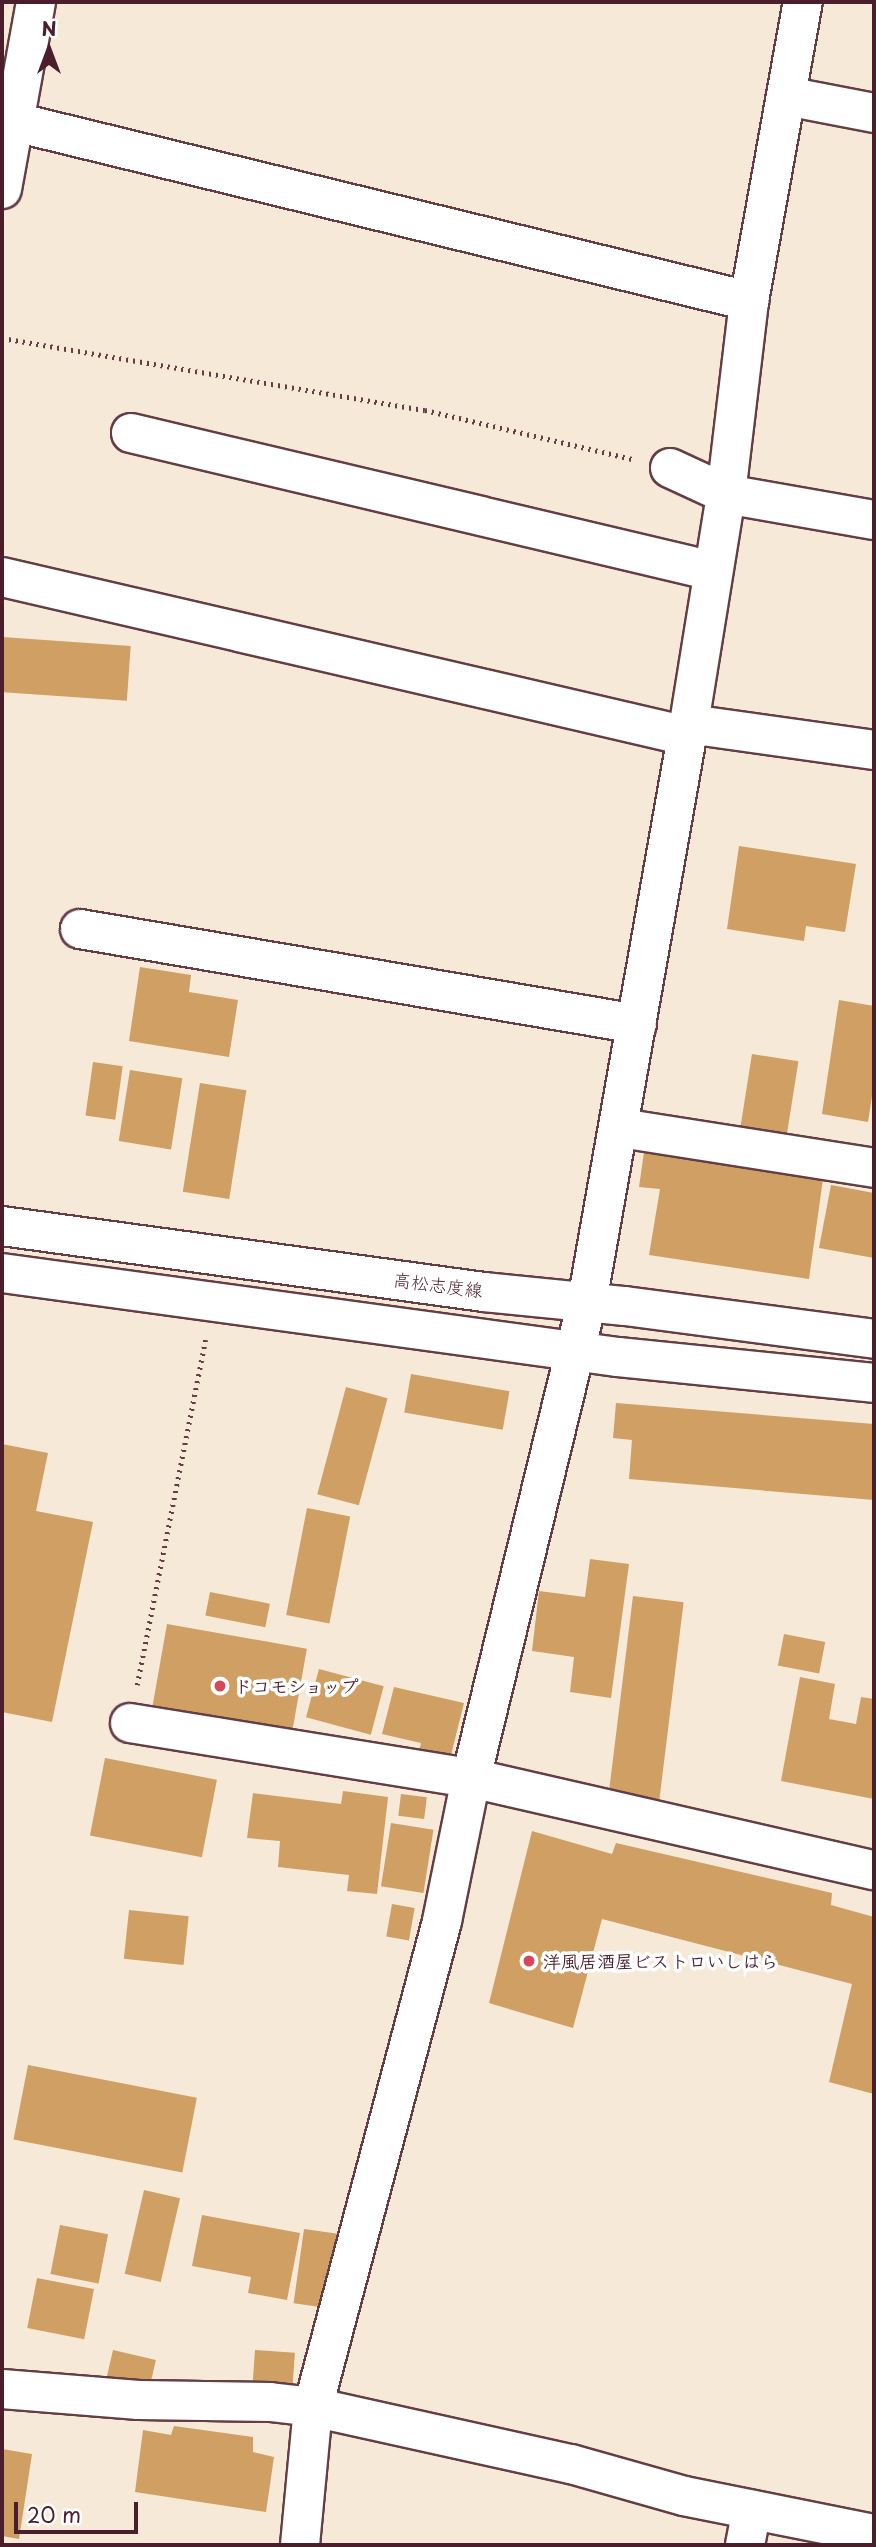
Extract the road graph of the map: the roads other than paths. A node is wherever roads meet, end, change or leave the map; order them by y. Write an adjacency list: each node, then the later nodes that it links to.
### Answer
1 (36, 2): 5 (street)
2 (803, 2): 3 (street)
3 (786, 96): 4 (street); 7 (street)
4 (874, 113)
5 (15, 122): 6 (street); 7 (street)
6 (2, 189)
7 (750, 301): 10 (street)
8 (131, 433): 12 (street)
9 (670, 468): 10 (street)
10 (726, 494): 11 (street); 12 (street)
11 (874, 520)
12 (713, 571): 14 (street)
13 (2, 577): 14 (street)
14 (688, 730): 15 (street); 17 (street)
15 (874, 750)
16 (80, 929): 17 (street)
17 (637, 1024): 18 (street)
18 (620, 1128): 19 (street); 22 (street)
19 (874, 1168)
20 (2, 1226): 22 (street, 高松志度線)
21 (2, 1273): 24 (street)
22 (587, 1302): 23 (street, 高松志度線); 24 (street)
23 (874, 1339)
24 (577, 1352): 25 (street); 27 (street)
25 (874, 1383)
26 (130, 1723): 27 (street)
27 (471, 1778): 28 (street); 30 (street)
28 (874, 1870)
29 (2, 2389): 30 (street)
30 (313, 2407): 31 (street); 33 (street)
31 (749, 2528): 32 (street)
32 (874, 2534)
33 (300, 2545)

